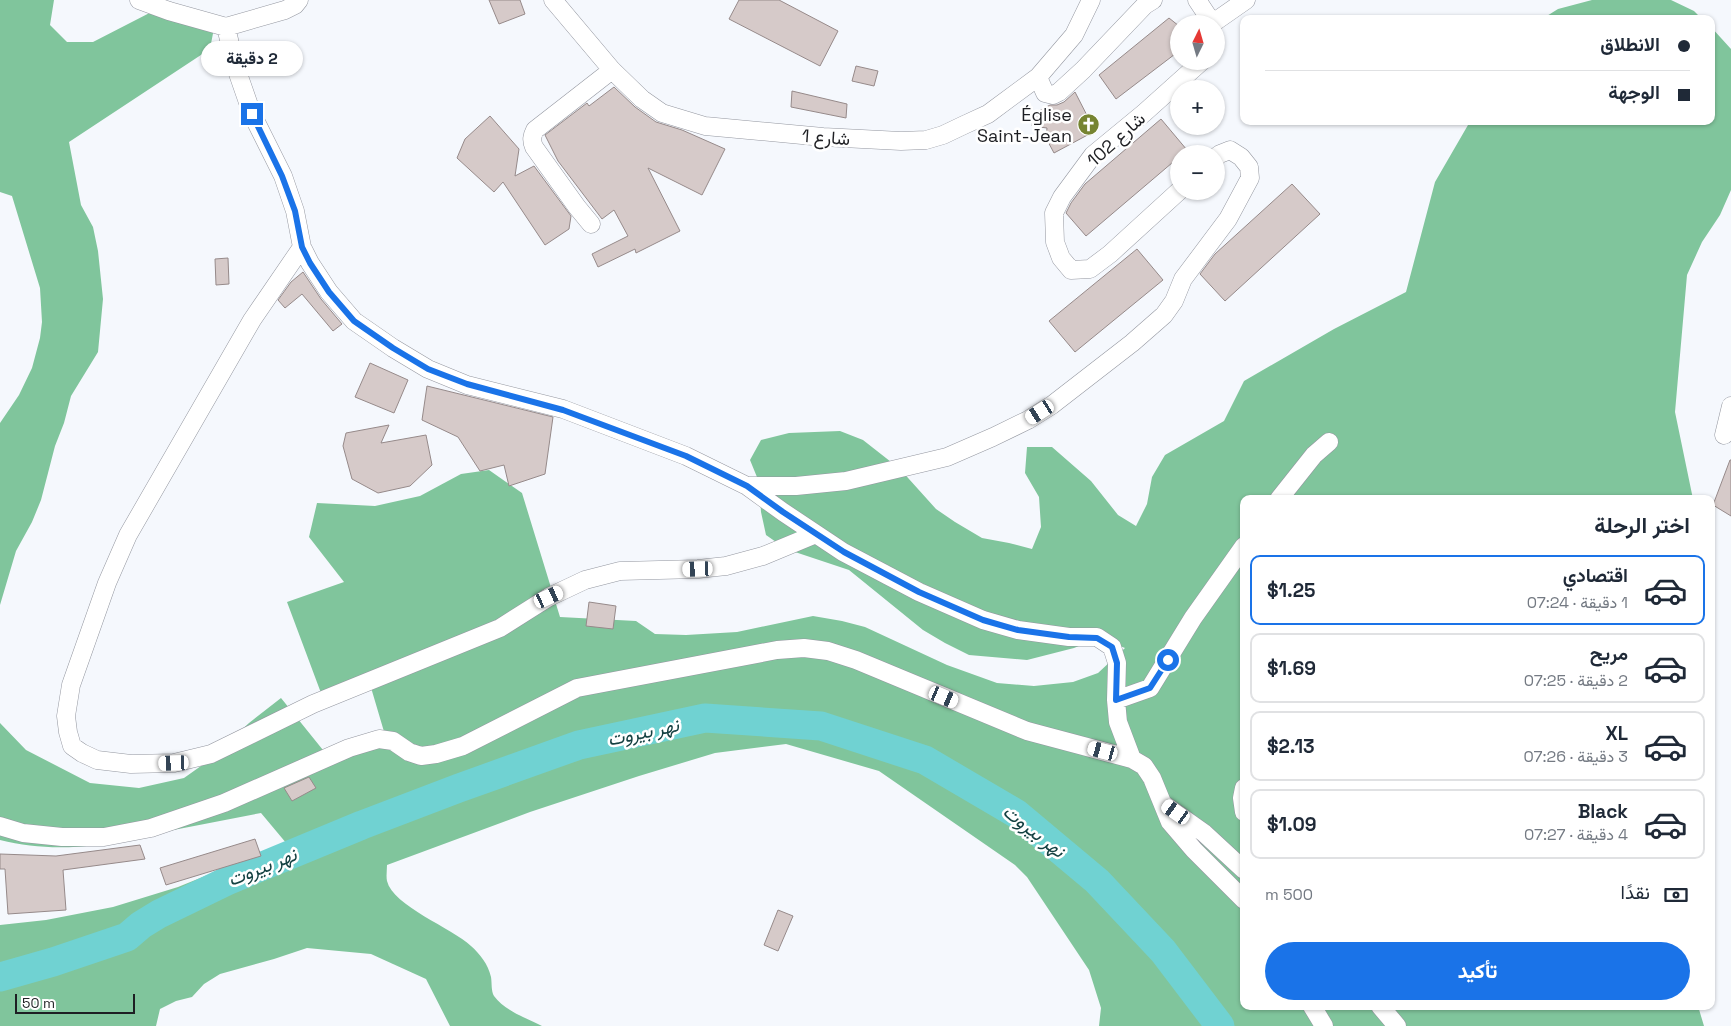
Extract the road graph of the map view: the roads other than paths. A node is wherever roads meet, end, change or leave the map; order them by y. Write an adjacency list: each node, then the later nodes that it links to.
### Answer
1 (139, 0): 10 (street)
2 (299, 0): 10 (street)
3 (553, 0): 11 (street, شارع 1)
4 (1091, 0): 13 (street, شارع 1)
5 (1153, 0): 13 (street)
6 (1198, 0): 8 (street)
7 (1246, 0): 9 (street)
8 (1208, 15)
9 (1224, 15)
10 (226, 27): 17 (street)
11 (612, 70): 13 (street, شارع 1); 16 (street)
12 (1192, 70): 15 (street, شارع 102)
13 (1038, 77)
14 (1225, 152): 21 (street)
15 (1170, 199)
16 (591, 224)
17 (302, 247): 21 (street); 23 (street)
18 (1731, 406): 19 (street)
19 (1724, 435)
20 (1328, 442): 22 (street)
21 (747, 486): 23 (street)
22 (1282, 495)
23 (816, 534): 25 (street)
24 (1240, 552): 25 (street)
25 (1116, 700): 26 (street)
26 (1132, 759): 27 (street); 28 (street)
27 (1161, 802): 29 (street); 30 (street)
28 (0, 826)
29 (1240, 866)
30 (1240, 896)
31 (1314, 1010): 33 (street)
32 (1383, 1010): 34 (street)
33 (1324, 1026)
34 (1397, 1026)

